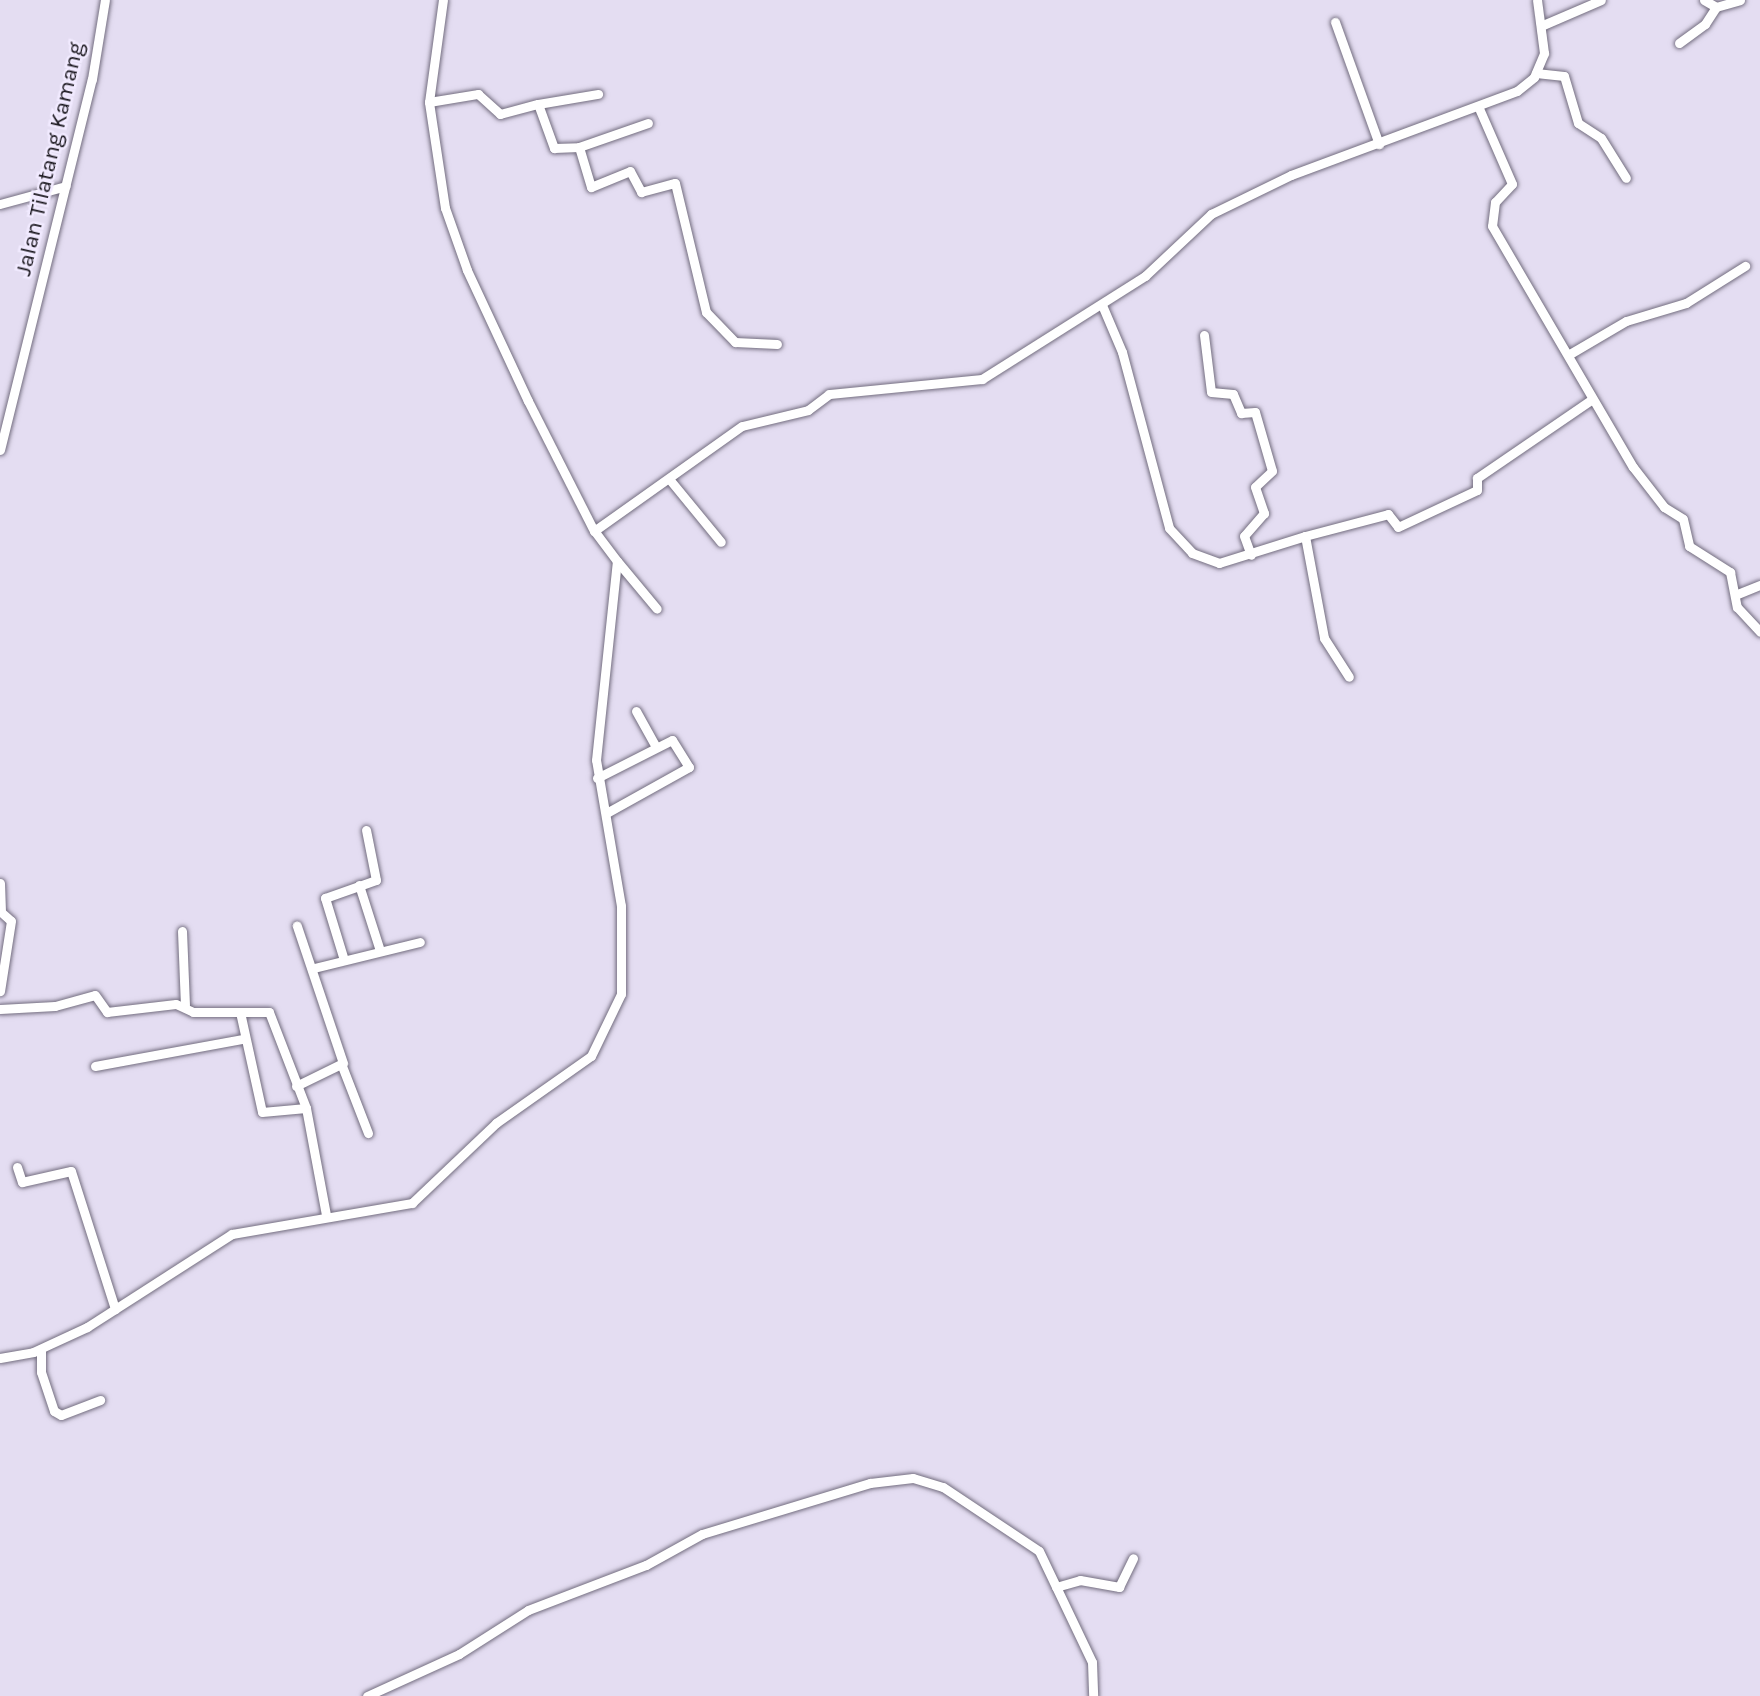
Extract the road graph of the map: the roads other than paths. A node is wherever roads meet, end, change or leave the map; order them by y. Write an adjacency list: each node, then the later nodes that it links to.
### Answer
1 (106, 0): 20 (street, Jalan Tilatang Kamang)
2 (443, 0): 13 (street)
3 (1537, 0): 9 (street)
4 (1601, 0): 9 (street)
5 (1704, 0): 7 (street)
6 (1740, 0): 7 (street)
7 (1716, 7): 10 (street)
8 (1335, 22): 17 (street)
9 (1543, 24): 11 (street)
10 (1679, 43)
11 (1536, 74): 15 (street); 19 (street)
12 (598, 94): 14 (street)
13 (429, 102): 14 (street); 30 (street)
14 (538, 104): 18 (street)
15 (1478, 106): 17 (street); 26 (street)
16 (648, 123): 18 (street)
17 (1379, 144): 23 (street)
18 (579, 147): 25 (street)
19 (1626, 178)
20 (66, 186): 21 (street); 28 (street, Jalan Tilatang Kamang)
21 (0, 204)
22 (1745, 266): 26 (street)
23 (1102, 305): 29 (street); 33 (street)
24 (1204, 335): 33 (street)
25 (777, 344)
26 (1568, 355): 27 (street)
27 (1591, 400): 31 (street); 36 (street)
28 (0, 450)
29 (670, 480): 30 (street); 32 (street)
30 (594, 531): 34 (street)
31 (1305, 536): 33 (street); 39 (street)
32 (721, 542)
33 (1251, 555)
34 (617, 561): 37 (street); 42 (street)
35 (1760, 585): 36 (street)
36 (1735, 596): 38 (street)
37 (657, 609)
38 (1760, 632)
39 (1349, 677)
40 (636, 711): 41 (street)
41 (656, 747): 42 (street); 43 (street)
42 (597, 778): 43 (street)
43 (608, 812): 64 (street)
44 (366, 830): 46 (street)
45 (0, 883): 53 (street)
46 (359, 885): 50 (street); 51 (street)
47 (297, 926): 52 (street)
48 (182, 931): 54 (street)
49 (420, 942): 50 (street)
50 (380, 951): 51 (street)
51 (344, 960): 52 (street)
52 (314, 968): 59 (street)
53 (0, 991)
54 (186, 1004): 55 (street); 56 (street)
55 (0, 1009)
56 (240, 1012): 57 (street); 60 (street)
57 (242, 1040): 58 (street); 61 (street)
58 (94, 1066)
59 (342, 1066): 60 (street); 62 (street)
60 (296, 1086): 61 (street)
61 (306, 1108): 64 (street)
62 (368, 1133)
63 (17, 1167): 65 (street)
64 (326, 1214): 65 (street)
65 (115, 1309): 66 (street)
66 (41, 1349): 67 (street); 68 (street)
67 (0, 1358)
68 (100, 1400)
69 (1133, 1558): 70 (street)
70 (1056, 1587): 71 (street); 72 (street)
71 (371, 1695)
72 (1093, 1696)

